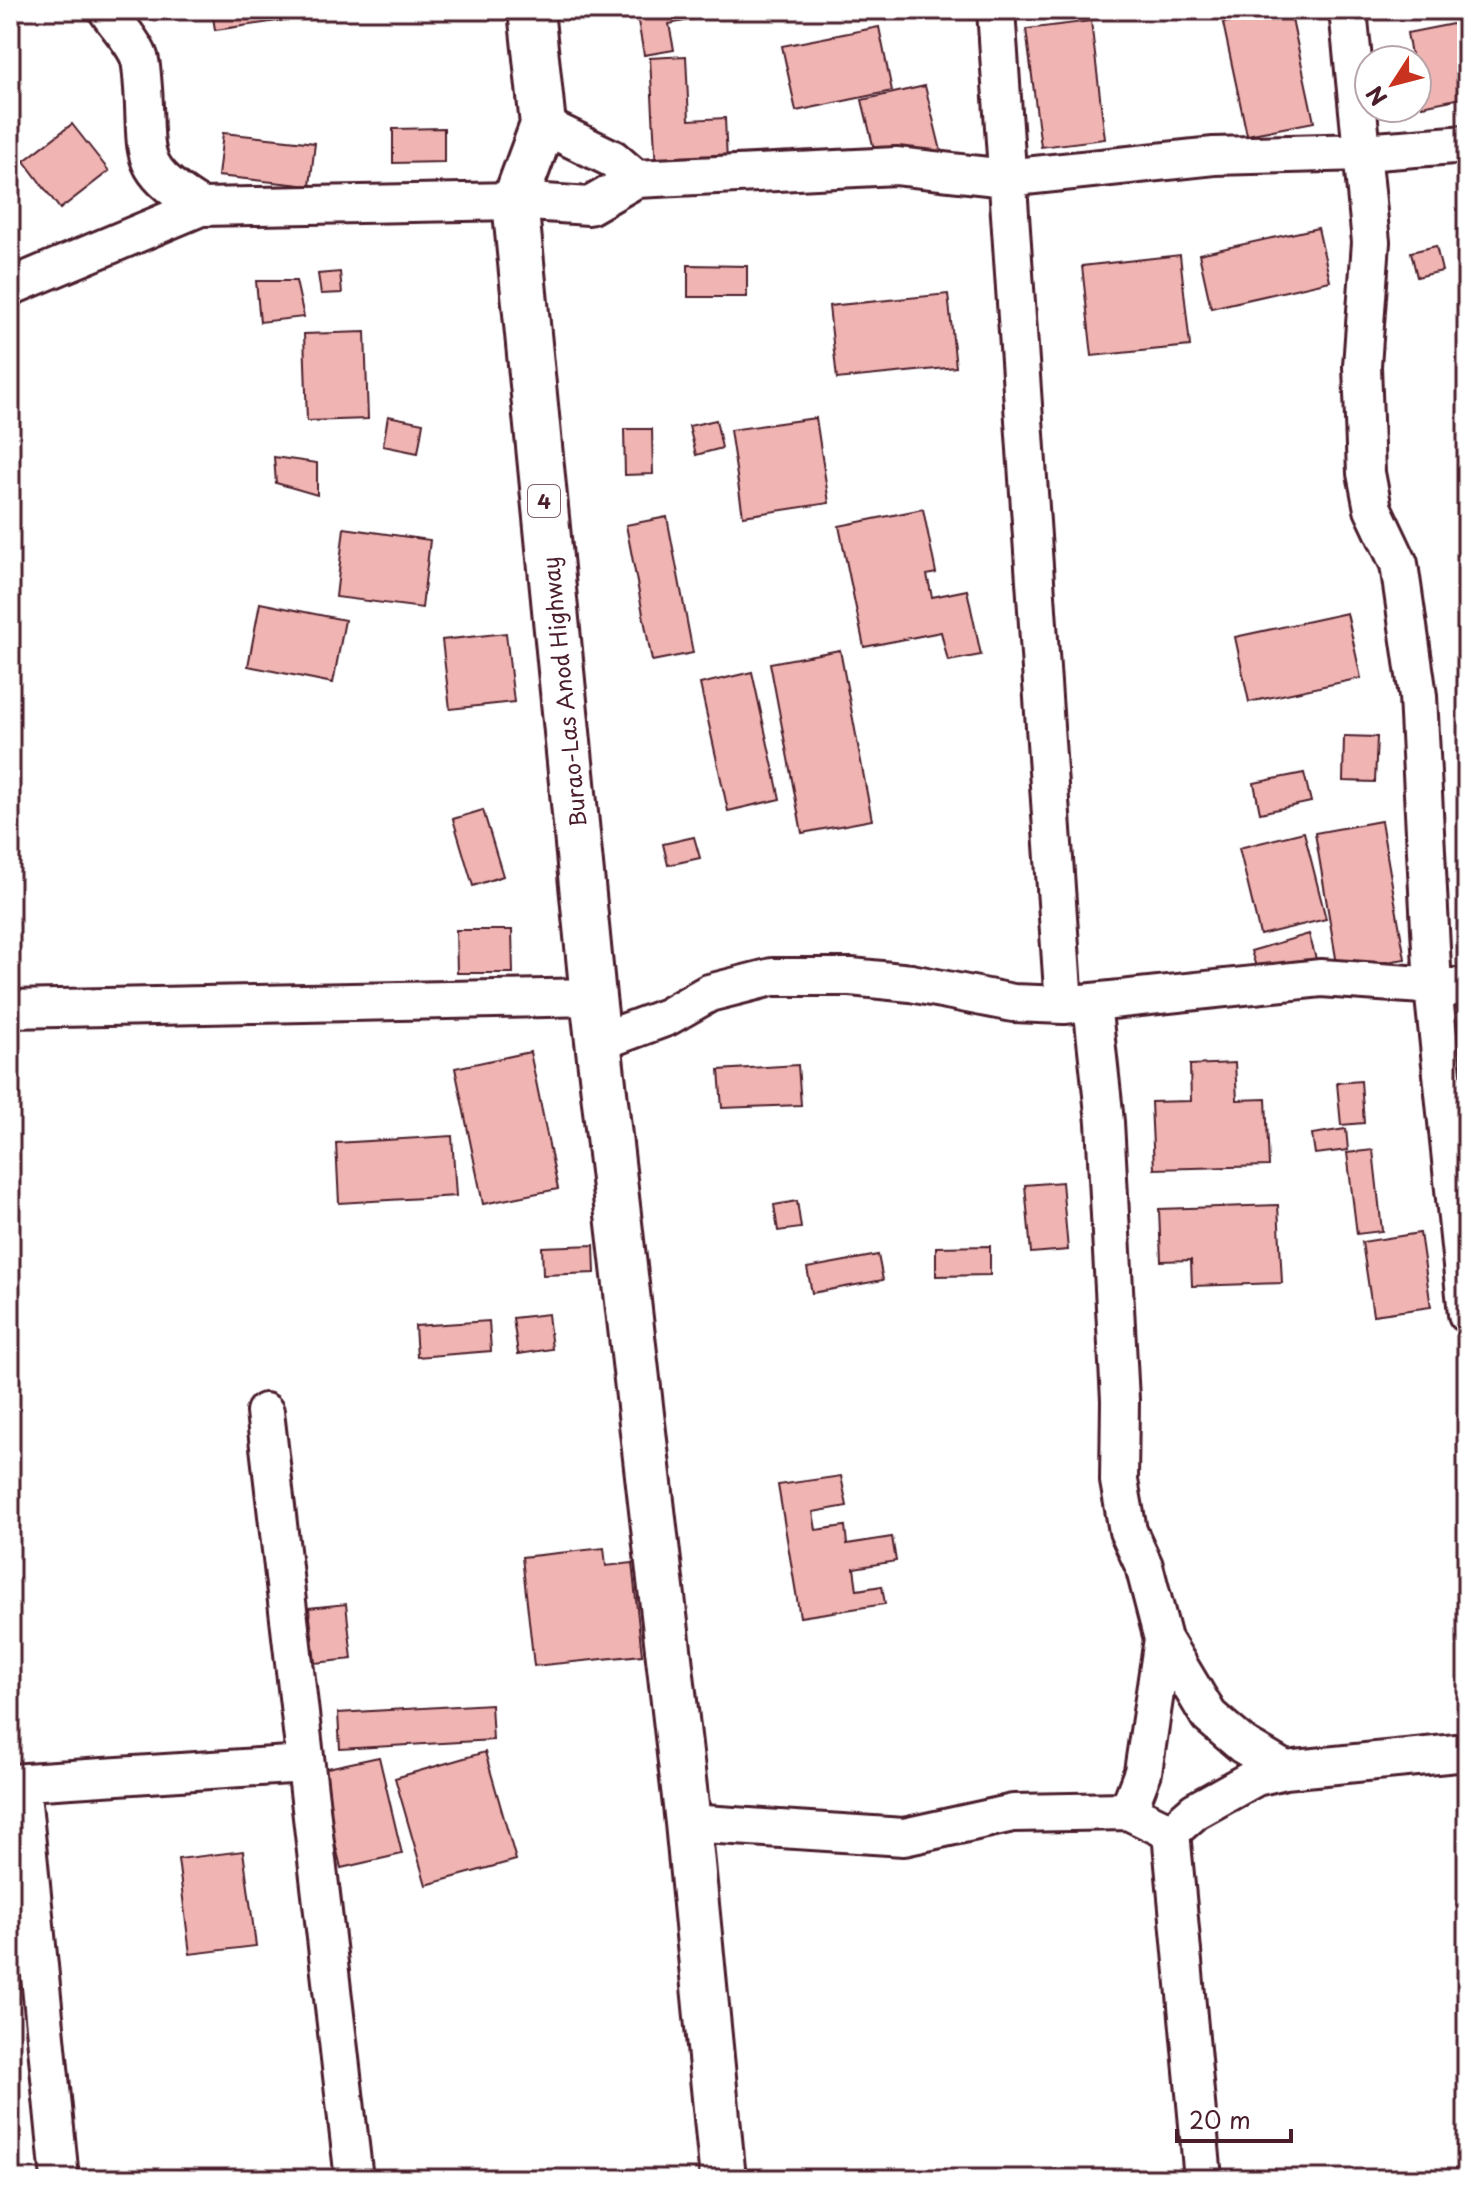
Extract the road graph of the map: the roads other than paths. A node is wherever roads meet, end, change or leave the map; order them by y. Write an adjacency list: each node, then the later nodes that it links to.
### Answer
1 (107, 10): 11 (street)
2 (531, 10): 5 (highway, Burao-Las Anod Highway / 4)
3 (996, 10): 8 (street)
4 (1348, 10): 7 (street)
5 (543, 125): 9 (street); 10 (highway, Burao-Las Anod Highway / 4)
6 (1467, 144): 7 (street)
7 (1363, 152): 8 (street); 13 (street)
8 (1006, 178): 9 (street); 15 (street)
9 (636, 179): 10 (street)
10 (515, 201): 11 (street); 14 (highway, Burao-Las Anod Highway / 4)
11 (201, 207): 12 (street)
12 (10, 287)
13 (1450, 988): 15 (street); 18 (street)
14 (593, 997): 16 (street); 17 (highway, Burao-Las Anod Highway)
15 (1078, 1004): 17 (street); 20 (street)
16 (10, 1009)
17 (599, 1042): 26 (highway, Burao-Las Anod Highway)
18 (1467, 1314)
19 (265, 1412): 22 (street)
20 (1163, 1639): 23 (street); 25 (street)
21 (1467, 1752): 23 (street)
22 (305, 1764): 24 (street); 29 (street)
23 (1285, 1770): 27 (street)
24 (16, 1783): 28 (street)
25 (1128, 1811): 26 (street); 27 (street)
26 (688, 1823): 30 (highway, Burao-Las Anod Highway)
27 (1171, 1832): 31 (street)
28 (60, 2179)
29 (354, 2179)
30 (723, 2179)
31 (1203, 2179)

